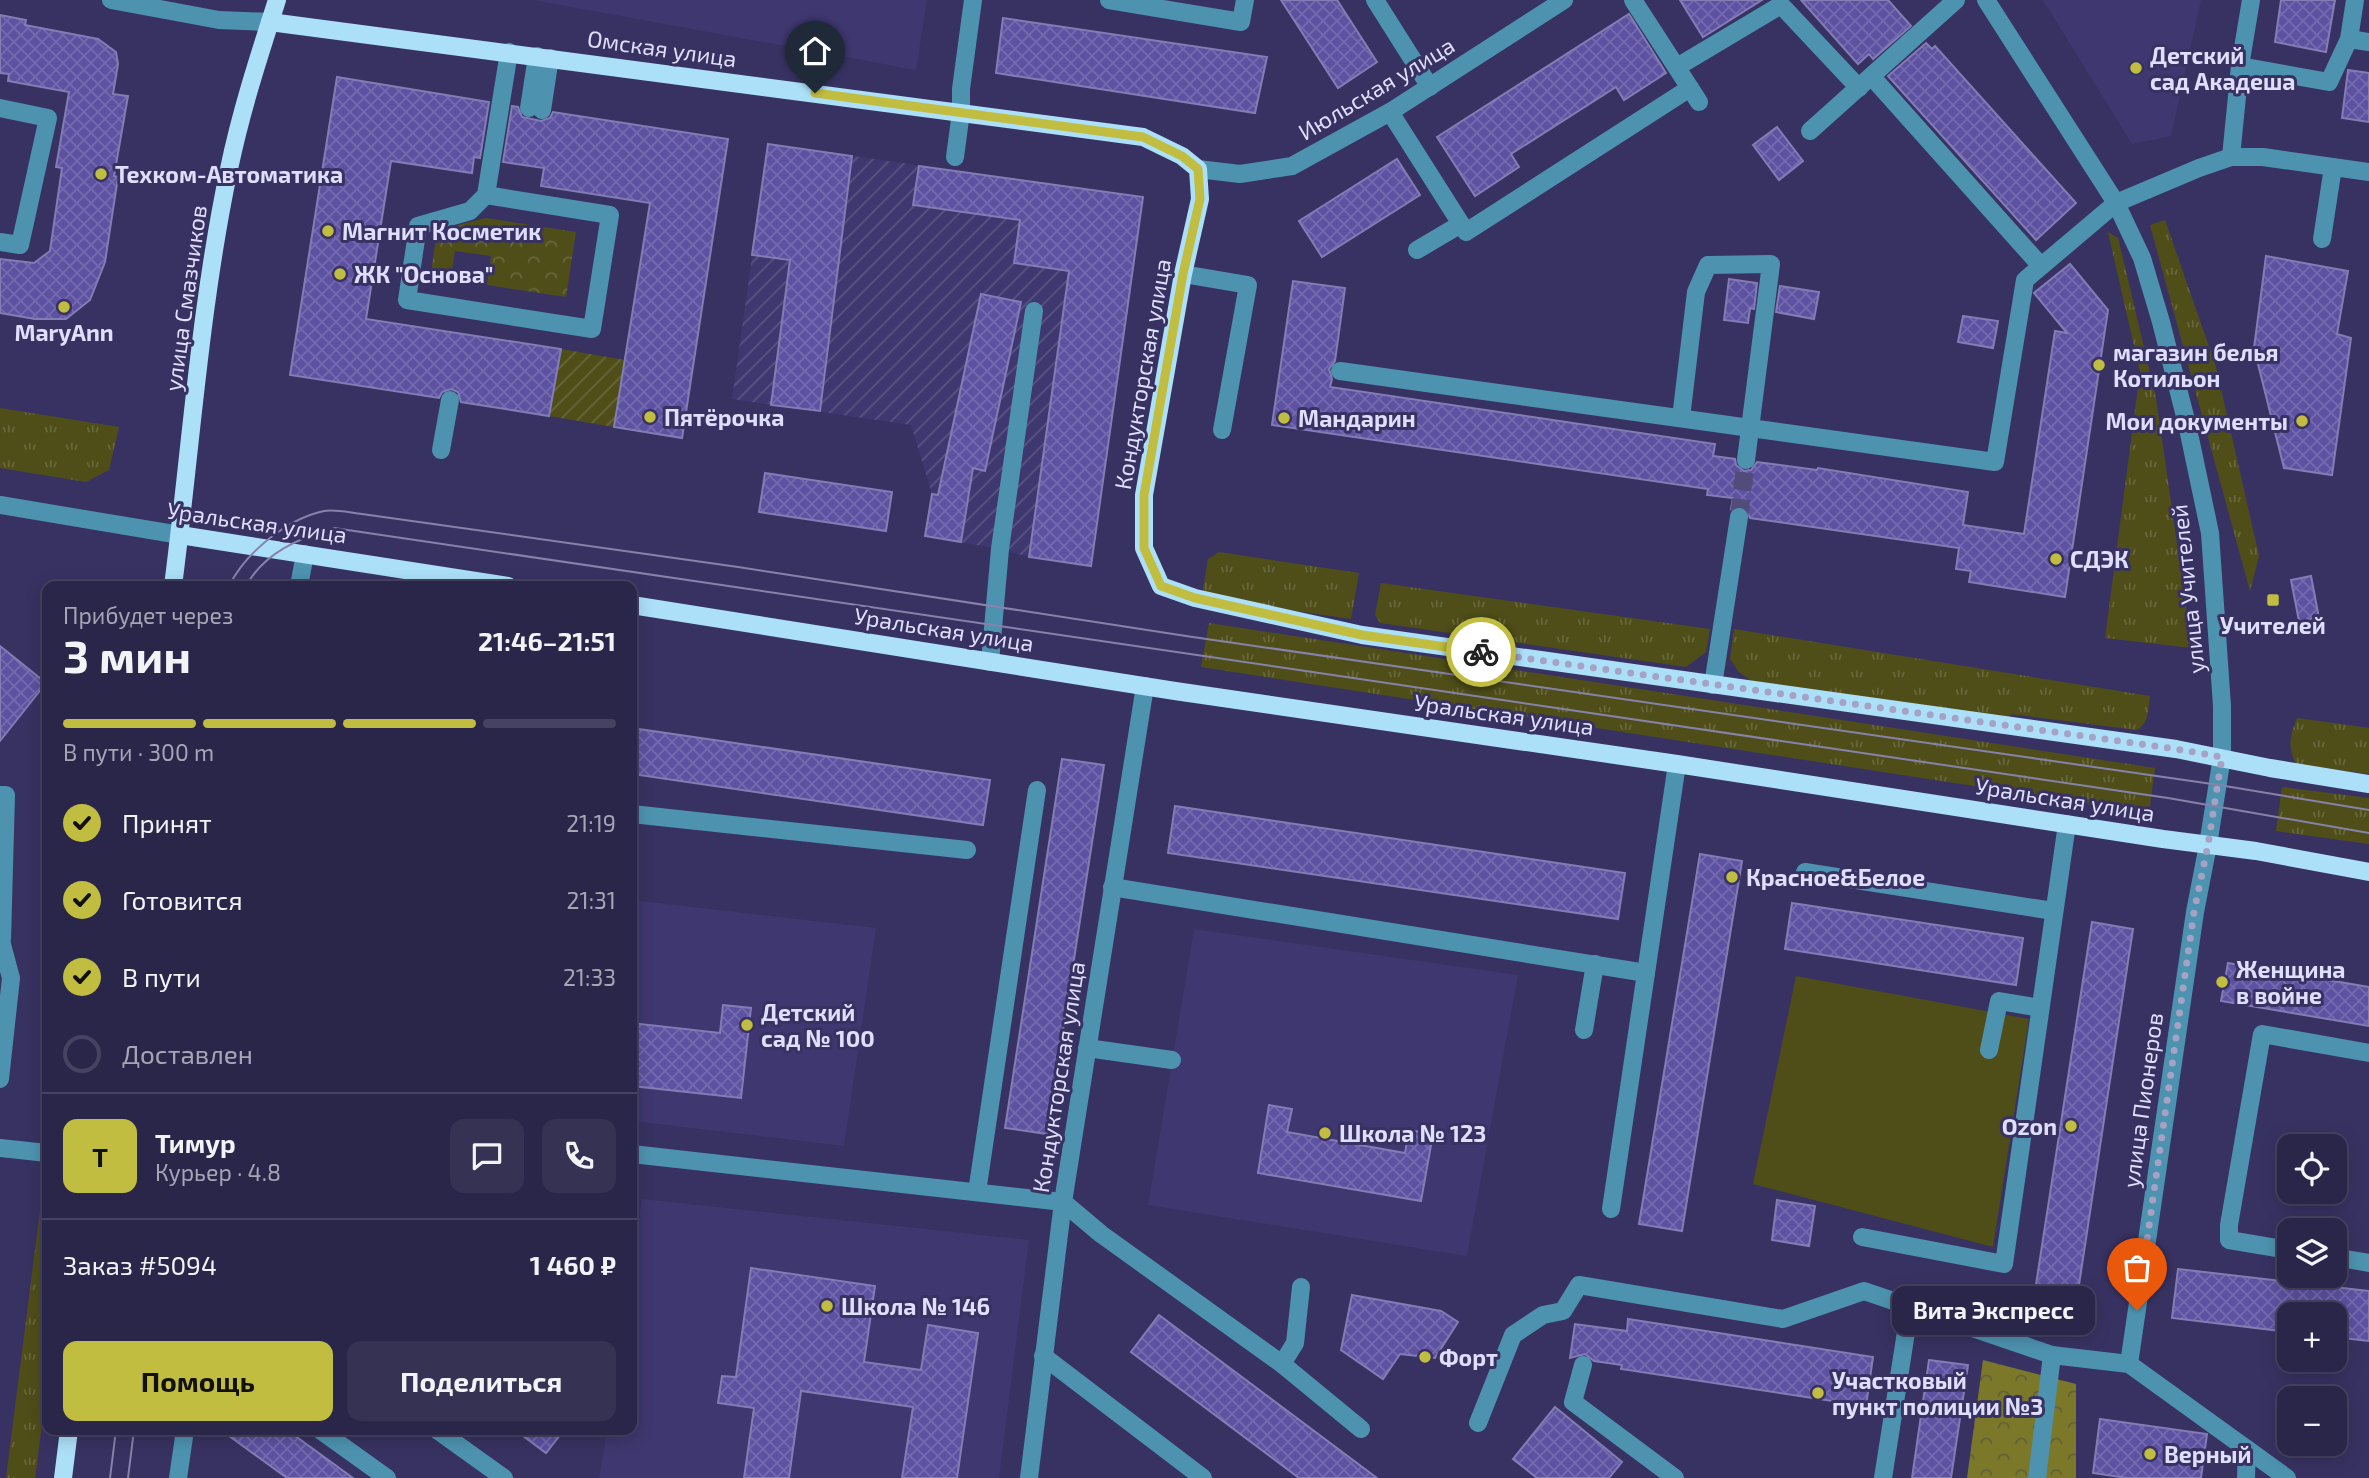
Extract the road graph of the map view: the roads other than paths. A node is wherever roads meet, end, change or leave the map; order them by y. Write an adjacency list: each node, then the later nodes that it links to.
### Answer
1 (111, 0): 13 (street, Омская улица)
2 (277, 0): 13 (main road, улица Смазчиков)
3 (973, 0): 24 (street)
4 (1109, 0): 5 (street)
5 (1245, 0)
6 (1375, 0): 21 (street)
7 (1564, 0): 21 (street, Июльская улица)
8 (1633, 0): 19 (street)
9 (1956, 0): 20 (street)
10 (1986, 0): 33 (street, улица Учителей)
11 (2251, 0): 18 (street)
12 (2355, 0): 14 (street)
13 (270, 22): 16 (main road, Омская улица); 50 (main road, улица Смазчиков)
14 (2349, 39): 15 (street); 18 (street)
15 (2369, 42)
16 (509, 52): 17 (main road, Омская улица); 32 (street)
17 (544, 57): 23 (street); 24 (main road, Омская улица)
18 (2240, 66): 28 (street)
19 (1677, 67): 20 (street); 34 (street)
20 (1866, 83): 26 (street); 38 (street)
21 (1430, 87): 25 (street, Июльская улица)
22 (0, 108): 36 (street)
23 (536, 109)
24 (961, 112): 27 (street); 30 (main road, Омская улица)
25 (1391, 112): 30 (street, Июльская улица); 34 (street)
26 (1810, 131)
27 (955, 157)
28 (2231, 157): 29 (street); 33 (street)
29 (2333, 167): 31 (street); 35 (street)
30 (1198, 169): 39 (main road, Кондукторская улица)
31 (2369, 172)
32 (486, 195): 32 (street)
33 (2116, 203): 38 (street); 59 (street, улица Учителей)
34 (1461, 224): 37 (street)
35 (2322, 239)
36 (0, 242)
37 (1418, 250)
38 (2041, 266): 44 (street)
39 (1183, 274): 45 (street); 57 (main road, Кондукторская улица)
40 (1034, 311): 56 (street)
41 (1340, 371): 43 (street)
42 (450, 400): 46 (street)
43 (1681, 418): 44 (street); 44 (street)
44 (1751, 428): 47 (street)
45 (1222, 430)
46 (441, 450)
47 (1746, 460)
48 (0, 505): 50 (street, Уральская улица)
49 (1739, 517): 57 (street)
50 (180, 535): 51 (main road, Уральская улица); 52 (main road, улица Смазчиков)
51 (305, 554): 53 (street); 54 (main road, Уральская улица)
52 (174, 581)
53 (300, 581)
54 (471, 581)
55 (637, 606): 56 (main road, Уральская улица)
56 (990, 662): 58 (main road, Уральская улица)
57 (1713, 684): 59 (main road)
58 (1145, 686): 60 (main road, Уральская улица); 70 (street, Кондукторская улица)
59 (2222, 757): 61 (main road); 66 (street, улица Учителей)
60 (1677, 764): 65 (main road, Уральская улица); 74 (street)
61 (2369, 784)
62 (1037, 790): 85 (street)
63 (0, 795): 72 (street)
64 (637, 815): 67 (street)
65 (2067, 824): 66 (main road, Уральская улица); 71 (street)
66 (2208, 845): 69 (main road, Уральская улица); 97 (street, улица Пионеров)
67 (967, 850)
68 (1805, 872): 71 (street)
69 (2369, 872)
70 (1112, 887): 73 (street); 77 (street, Кондукторская улица)
71 (2053, 911): 75 (street)
72 (1, 938): 81 (street)
73 (1595, 964): 74 (street); 76 (street)
74 (1646, 973): 87 (street)
75 (2040, 1008): 78 (street); 88 (street)
76 (1584, 1030)
77 (1087, 1048): 80 (street); 86 (street, Кондукторская улица)
78 (1989, 1050)
79 (2369, 1053): 89 (street)
80 (1172, 1060)
81 (0, 1079)
82 (0, 1148): 83 (street)
83 (42, 1152)
84 (637, 1155): 85 (street)
85 (977, 1192): 86 (street)
86 (1063, 1202): 95 (street, Кондукторская улица); 96 (street)
87 (1611, 1209)
88 (1862, 1237)
89 (2277, 1248)
90 (2347, 1259): 91 (street)
91 (2369, 1263)
92 (1301, 1287): 96 (street)
93 (1910, 1307): 94 (street); 99 (street); 113 (street)
94 (2052, 1355): 97 (street); 114 (street)
95 (1043, 1356): 110 (street, Кондукторская улица); 111 (street)
96 (1282, 1364): 100 (street)
97 (2129, 1364): 105 (street)
98 (1583, 1365): 112 (street)
99 (1478, 1423)
100 (1361, 1429)
101 (68, 1435): 106 (main road)
102 (184, 1435): 107 (street)
103 (327, 1435): 108 (street)
104 (445, 1435): 109 (street)
105 (2247, 1449): 115 (street); 116 (street)
106 (63, 1478)
107 (178, 1478)
108 (387, 1478)
109 (504, 1478)
110 (1029, 1478)
111 (1203, 1478)
112 (1675, 1478)
113 (1883, 1478)
114 (2037, 1478)
115 (2246, 1478)
116 (2287, 1478)

